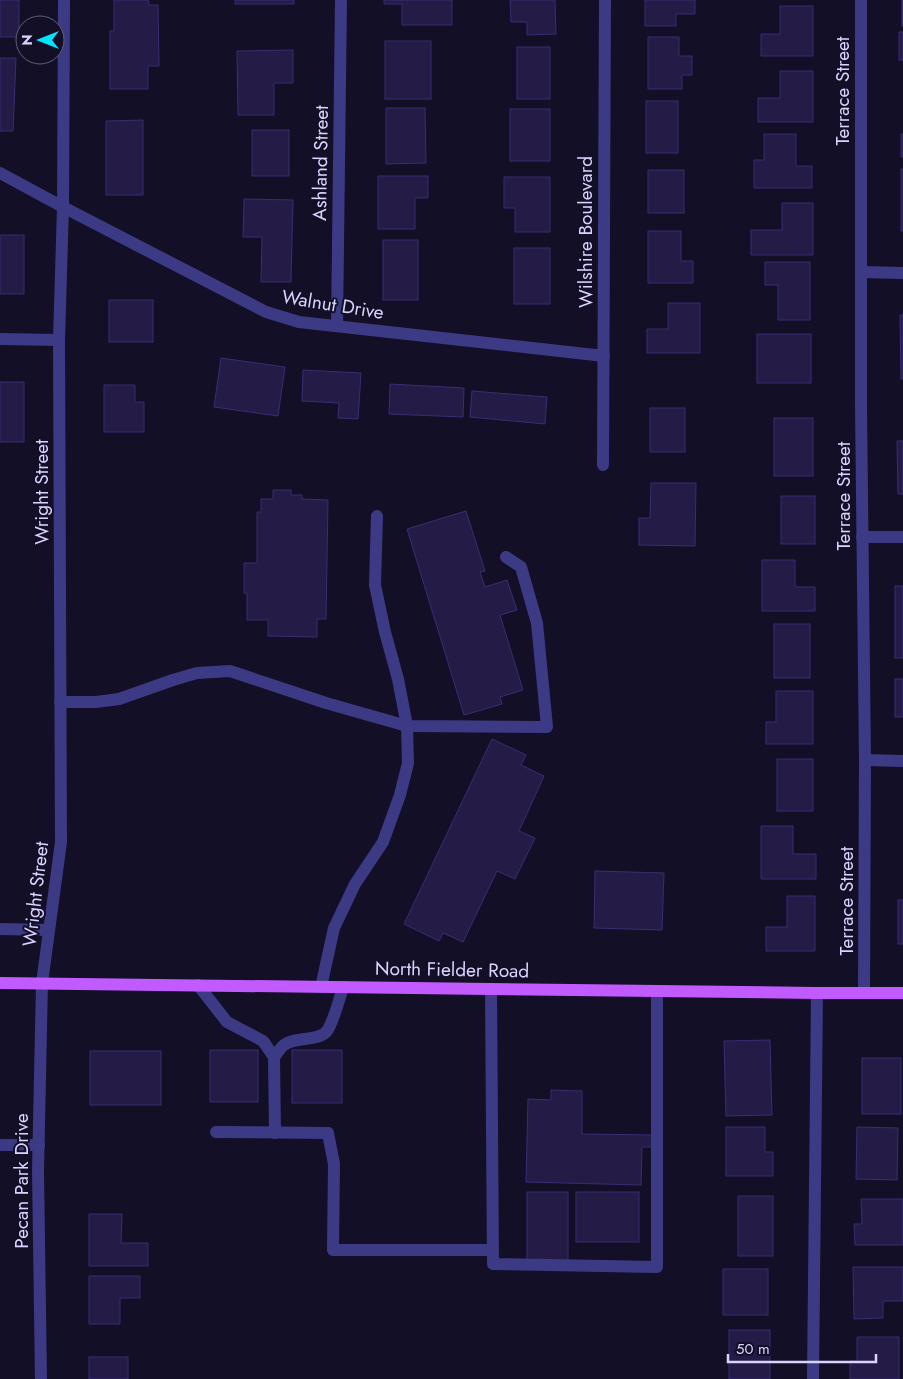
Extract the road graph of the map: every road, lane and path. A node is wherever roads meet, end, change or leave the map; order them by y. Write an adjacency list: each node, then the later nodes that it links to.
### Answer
1 (64, 0): 6 (street, Wright Street)
2 (341, 0): 9 (street, Ashland Street)
3 (605, 0): 12 (street, Wilshire Boulevard)
4 (861, 0): 7 (street, Terrace Street)
5 (0, 173): 6 (street, Walnut Drive)
6 (63, 207): 9 (street, Walnut Drive); 11 (street, Wright Street)
7 (861, 272): 8 (street); 15 (street, Terrace Street)
8 (903, 272)
9 (337, 326): 12 (street, Walnut Drive)
10 (0, 339): 11 (street)
11 (59, 340): 18 (street, Wright Street)
12 (604, 356): 13 (street, Wilshire Boulevard)
13 (603, 465)
14 (377, 516): 19 (street)
15 (862, 537): 16 (street); 20 (street, Terrace Street)
16 (903, 537)
17 (506, 557): 19 (street)
18 (60, 702): 19 (street); 23 (street, Wright Street)
19 (406, 726): 27 (street)
20 (865, 760): 21 (street); 31 (street, Terrace Street)
21 (903, 760)
22 (0, 929): 23 (street)
23 (49, 930): 25 (street, Wright Street)
24 (0, 983): 25 (main road, North Fielder Road)
25 (42, 983): 26 (main road, North Fielder Road); 38 (street, Pecan Park Drive)
26 (198, 985): 27 (main road, North Fielder Road); 34 (street)
27 (321, 986): 28 (main road, North Fielder Road)
28 (343, 987): 29 (main road, North Fielder Road); 34 (street)
29 (491, 989): 30 (main road, North Fielder Road); 39 (street)
30 (657, 991): 32 (main road, North Fielder Road); 39 (street)
31 (864, 992): 32 (main road, North Fielder Road); 33 (main road, North Fielder Road)
32 (817, 993): 41 (street)
33 (903, 993)
34 (274, 1058): 36 (street)
35 (216, 1132): 36 (street)
36 (275, 1132): 39 (street)
37 (0, 1145): 38 (street)
38 (39, 1145): 40 (street, Pecan Park Drive)
39 (493, 1250)
40 (42, 1379)
41 (813, 1379)

